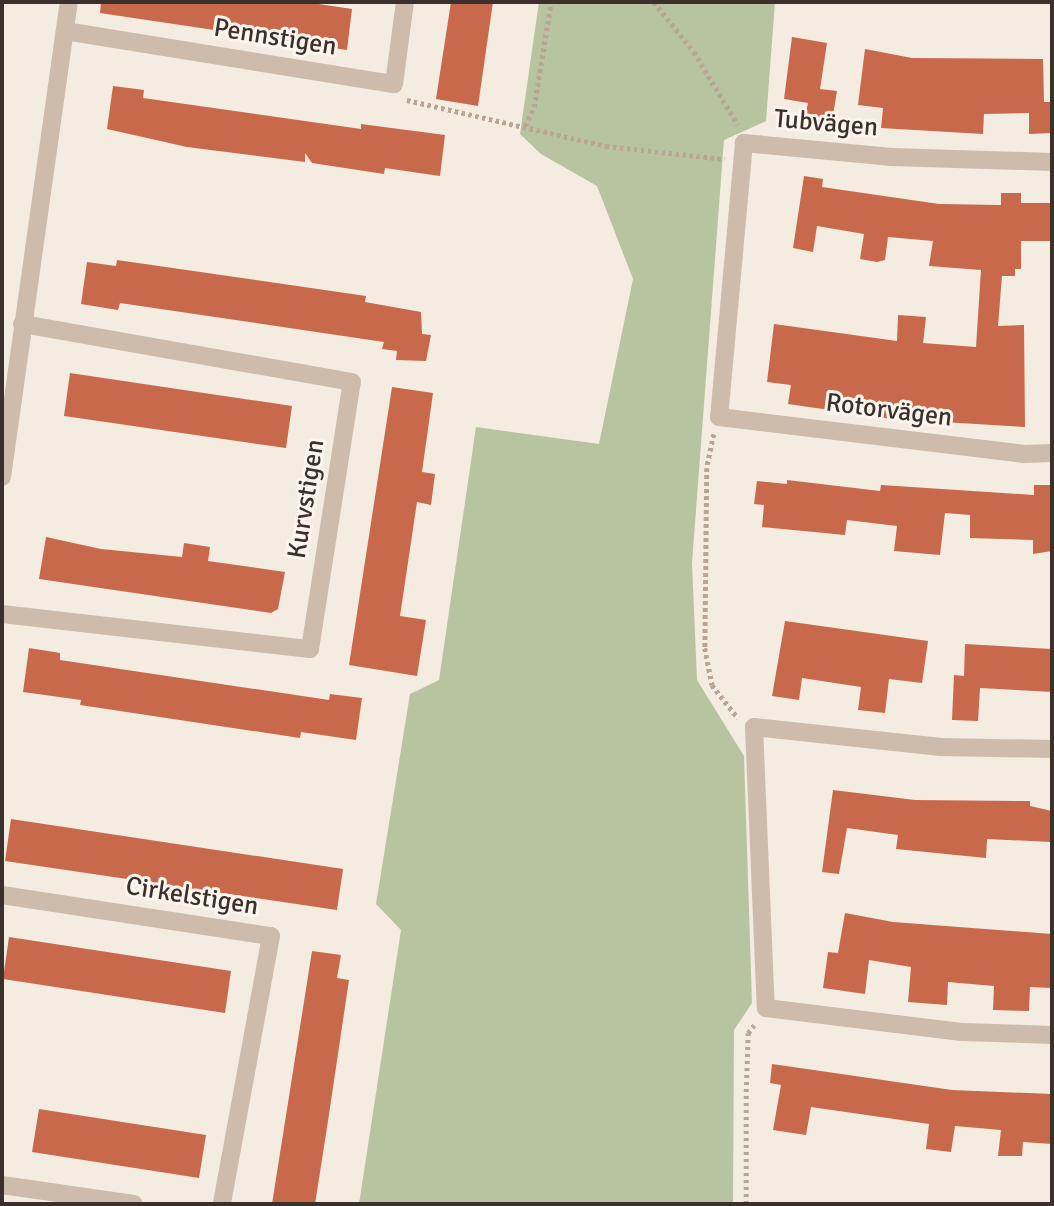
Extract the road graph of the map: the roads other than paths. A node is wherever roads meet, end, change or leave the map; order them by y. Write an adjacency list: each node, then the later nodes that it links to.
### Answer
1 (69, 2): 3 (street)
2 (405, 2): 3 (street, Pennstigen)
3 (65, 31): 5 (street)
4 (1052, 162): 6 (street, Tubvägen)
5 (22, 324): 8 (street); 9 (street, Kurvstigen)
6 (719, 416): 7 (street, Rotorvägen)
7 (1052, 453)
8 (2, 477)
9 (2, 614)
10 (1052, 749): 12 (street)
11 (2, 895): 15 (street, Cirkelstigen)
12 (1052, 1035)
13 (2, 1185): 14 (street)
14 (134, 1204)
15 (222, 1204)

